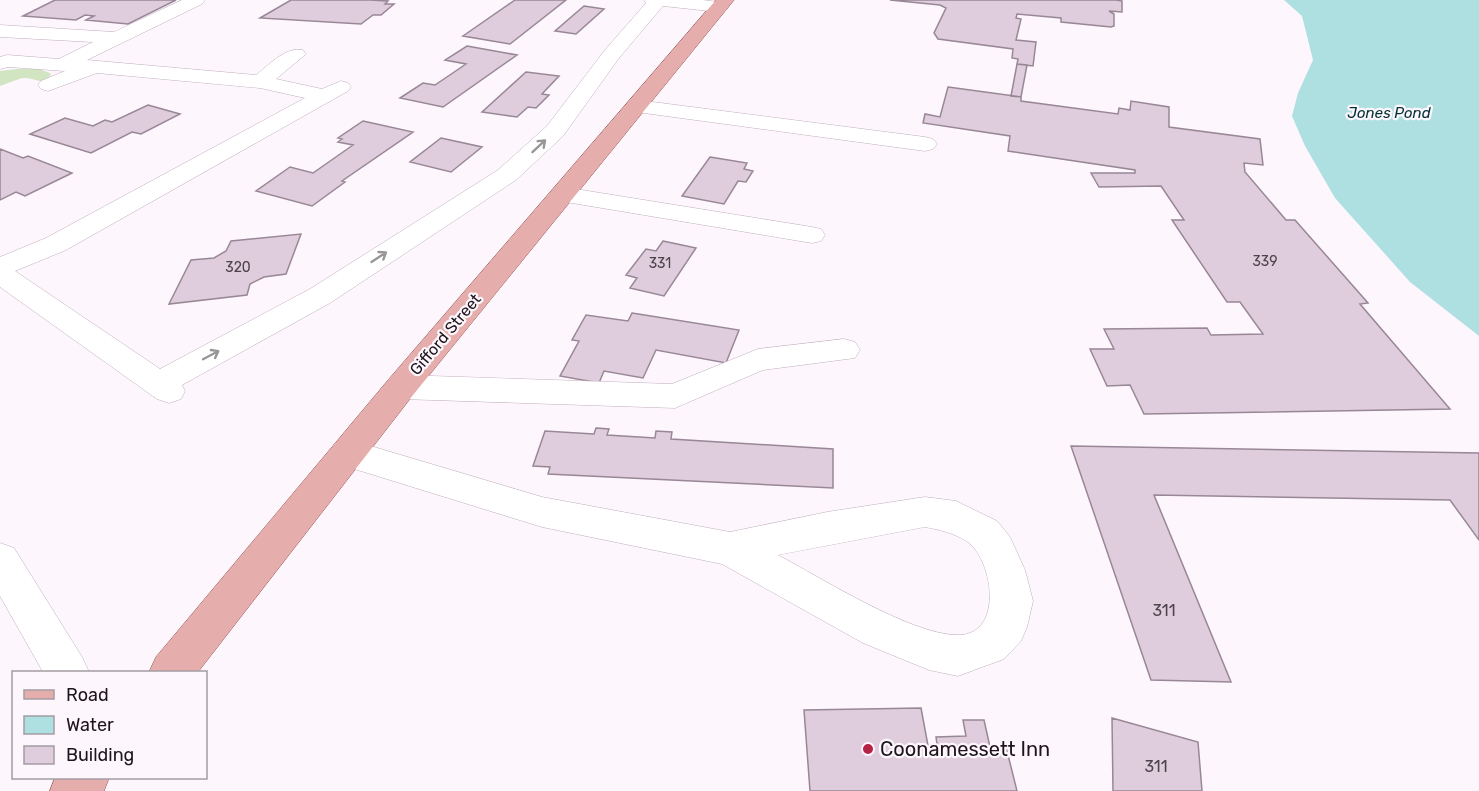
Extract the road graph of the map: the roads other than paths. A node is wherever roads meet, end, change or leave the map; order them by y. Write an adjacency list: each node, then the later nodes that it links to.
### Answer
1 (196, 0): 6 (lane)
2 (653, 0): 3 (lane)
3 (658, 1): 4 (lane); 18 (lane, one-way to 3)
4 (722, 4): 13 (main road, Gifford Street)
5 (0, 31): 6 (lane)
6 (116, 38): 9 (lane)
7 (296, 54): 11 (lane)
8 (0, 63): 9 (lane)
9 (62, 65): 10 (lane)
10 (95, 67): 11 (lane); 12 (lane)
11 (260, 82): 17 (lane)
12 (48, 85)
13 (637, 106): 14 (lane); 15 (main road, Gifford Street)
14 (925, 144)
15 (563, 195): 16 (lane); 20 (main road, Gifford Street)
16 (812, 236)
17 (0, 267)
18 (0, 274)
19 (844, 350): 20 (lane)
20 (401, 387): 21 (main road, Gifford Street)
21 (348, 453): 22 (lane); 25 (main road, Gifford Street)
22 (730, 549): 22 (lane)
23 (11, 589): 24 (lane)
24 (66, 671)
25 (172, 671)
26 (83, 779): 27 (main road)
27 (74, 791)

